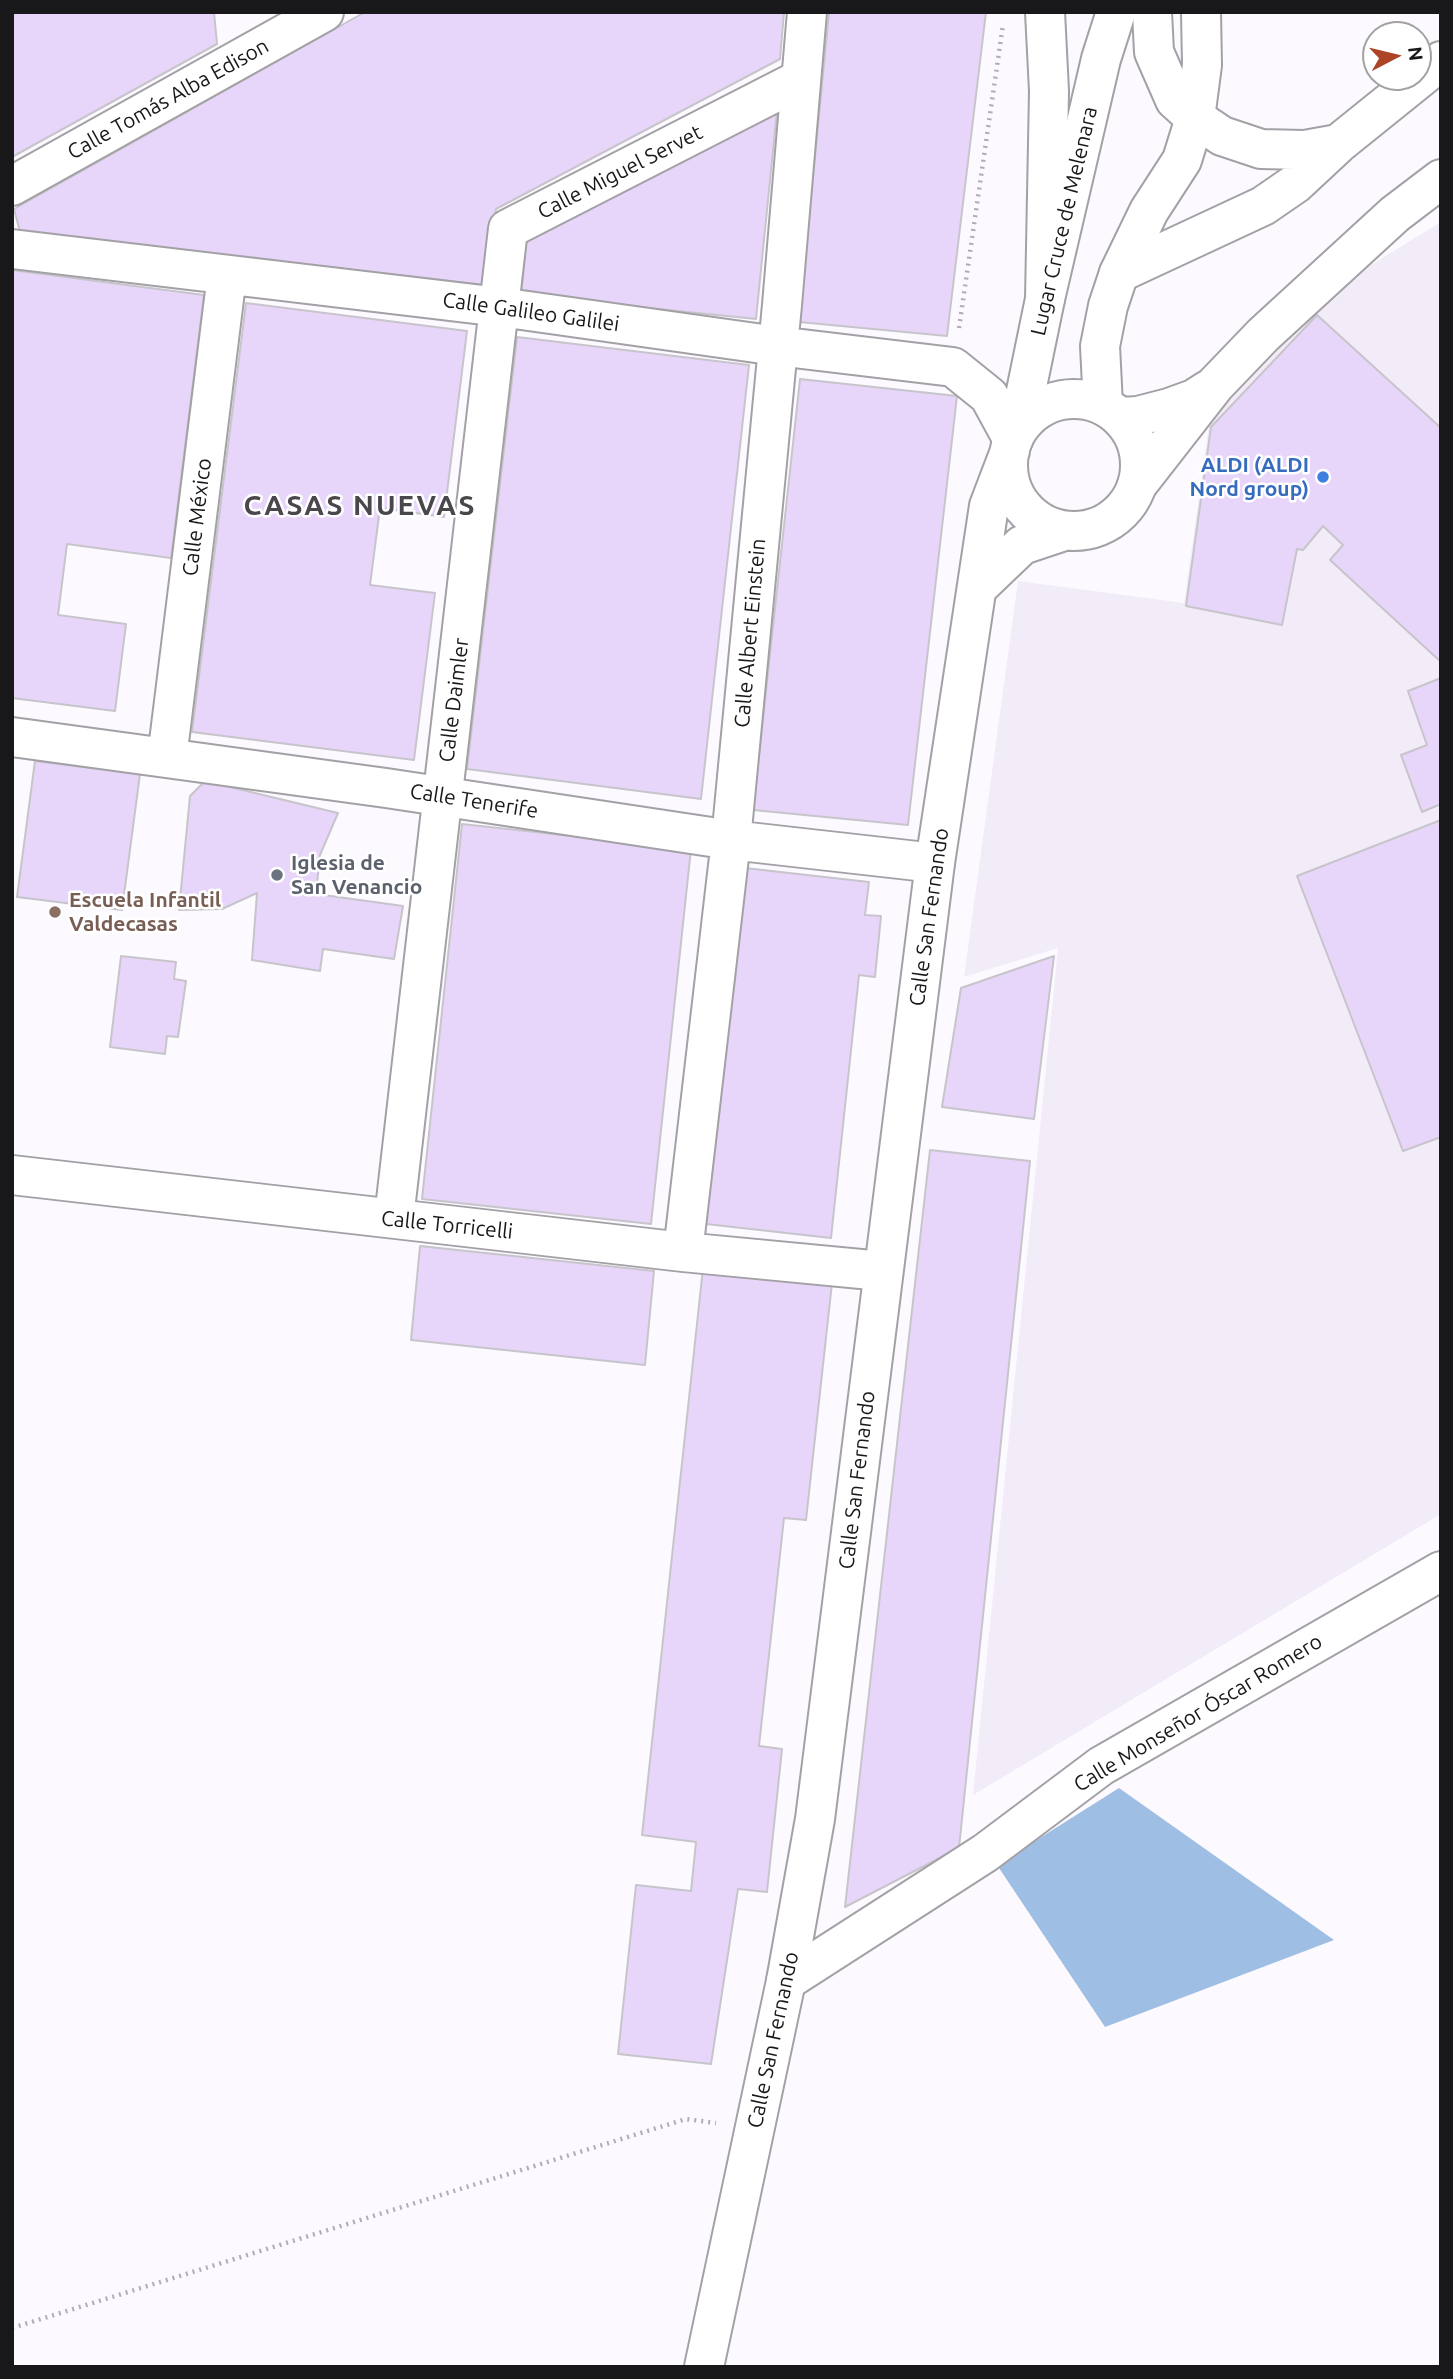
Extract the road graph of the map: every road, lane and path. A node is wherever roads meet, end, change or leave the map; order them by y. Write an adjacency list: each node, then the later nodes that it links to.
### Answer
1 (324, 12): 13 (main road, Calle Tomás Alba Edison)
2 (807, 12): 9 (main road, Calle Albert Einstein)
3 (1005, 12): 20 (path)
4 (1045, 12): 17 (main road)
5 (1116, 12): 17 (main road, Lugar Cruce de Melenara)
6 (1152, 12): 10 (main road)
7 (1201, 12): 10 (main road)
8 (1441, 61): 11 (main road)
9 (801, 79): 18 (main road, Calle Miguel Servet); 19 (main road, Calle Albert Einstein)
10 (1195, 118): 11 (main road); 15 (main road)
11 (1338, 144): 15 (main road)
12 (1441, 179): 21 (main road)
13 (12, 186)
14 (12, 250): 16 (main road, Calle Galileo Galilei)
15 (1119, 273): 22 (main road)
16 (227, 275): 18 (main road, Calle Galileo Galilei); 28 (main road, Calle México)
17 (1045, 299): 23 (main road, Lugar Cruce de Melenara)
18 (500, 307): 19 (main road, Calle Galileo Galilei); 29 (main road, Calle Daimler)
19 (777, 346): 20 (main road, Calle Galileo Galilei); 30 (main road, Calle Albert Einstein)
20 (953, 367): 23 (main road)
21 (1216, 385): 22 (main road); 24 (main road)
22 (1111, 411): 23 (main road); 24 (main road)
23 (1014, 440): 25 (main road); 26 (main road, Calle San Fernando)
24 (1137, 485): 25 (main road)
25 (1064, 531): 26 (main road)
26 (978, 587): 31 (main road, Calle San Fernando)
27 (12, 737): 28 (main road, Calle Tenerife)
28 (167, 758): 29 (main road, Calle Tenerife)
29 (443, 797): 30 (main road, Calle Tenerife); 33 (main road, Calle Daimler)
30 (731, 840): 31 (main road, Calle Tenerife); 34 (main road, Calle Albert Einstein)
31 (935, 863): 35 (main road, Calle San Fernando)
32 (12, 1175): 33 (main road, Calle Torricelli)
33 (394, 1218): 34 (main road, Calle Torricelli)
34 (683, 1252): 35 (main road, Calle Torricelli)
35 (882, 1271): 37 (main road, Calle San Fernando)
36 (1441, 1571): 37 (main road, Calle Monseñor Óscar Romero)
37 (786, 1981): 38 (main road, Calle San Fernando)
38 (755, 2128): 39 (path); 40 (main road, Calle San Fernando)
39 (12, 2328)
40 (704, 2367)

